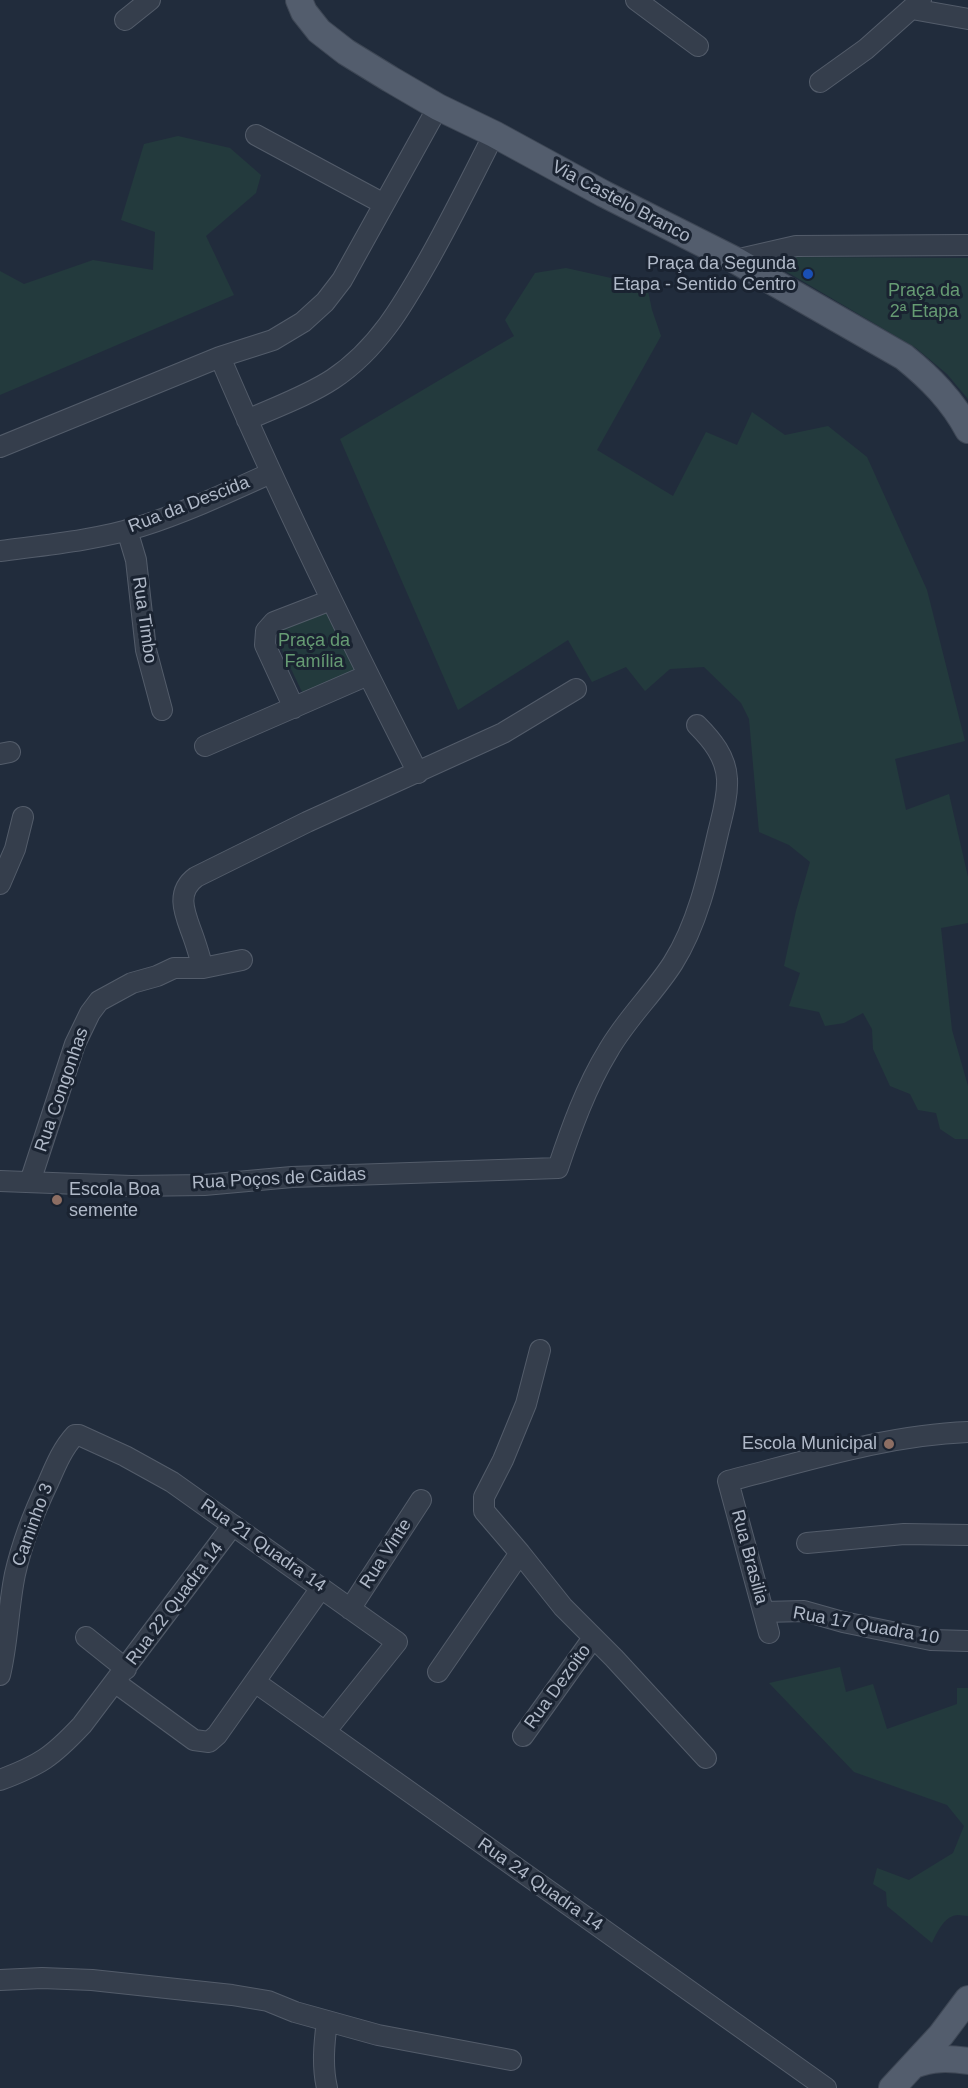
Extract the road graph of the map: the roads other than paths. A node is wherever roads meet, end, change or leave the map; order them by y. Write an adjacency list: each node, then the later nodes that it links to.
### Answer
1 (150, 0): 6 (street)
2 (299, 0): 9 (main road, Via Castelo Branco)
3 (636, 0): 7 (street)
4 (916, 5): 5 (street); 8 (street)
5 (968, 19)
6 (125, 20)
7 (698, 46)
8 (820, 82)
9 (438, 106): 10 (main road, Via Castelo Branco); 12 (street)
10 (494, 134): 14 (main road, Via Castelo Branco); 16 (street)
11 (256, 135): 12 (street)
12 (384, 204): 15 (street)
13 (968, 245): 14 (street)
14 (735, 260): 17 (main road, Via Castelo Branco)
15 (220, 357): 16 (street); 18 (street)
16 (247, 420): 19 (street)
17 (968, 430)
18 (0, 447)
19 (271, 473): 20 (street, Rua da Descida); 22 (street)
20 (127, 530): 21 (street, Rua da Descida); 26 (street, Rua Timbo)
21 (0, 551)
22 (331, 600): 23 (street); 25 (street)
23 (368, 675): 25 (street); 29 (street)
24 (576, 689): 29 (street)
25 (294, 708): 28 (street)
26 (162, 710)
27 (697, 725): 37 (street, Rua Poços de Caidas)
28 (205, 746)
29 (418, 773): 32 (street)
30 (23, 817): 31 (street)
31 (1, 878)
32 (193, 937): 34 (street); 35 (street)
33 (242, 960): 35 (street)
34 (174, 968): 35 (street); 37 (street, Rua Congonhas)
35 (203, 968)
36 (0, 1181): 37 (street, Rua Poços de Caidas)
37 (30, 1182)
38 (540, 1350): 45 (street)
39 (968, 1432): 48 (street, Rua Brasilia)
40 (125, 1456): 42 (street, Rua 21 Quadra 14); 54 (street, Caminho 3)
41 (421, 1500): 47 (street, Rua Vinte)
42 (233, 1525): 46 (street, Rua 21 Quadra 14); 55 (street, Rua 22 Quadra 14)
43 (968, 1535): 44 (street)
44 (807, 1543)
45 (520, 1553): 51 (street); 53 (street)
46 (321, 1588): 47 (street, Rua 21 Quadra 14); 56 (street)
47 (350, 1609): 57 (street, Rua 21 Quadra 14)
48 (764, 1612): 49 (street, Rua Brasilia); 52 (street, Rua 17 Quadra 10)
49 (769, 1633)
50 (86, 1637): 55 (street)
51 (593, 1638): 58 (street, Rua Dezoito); 59 (street)
52 (968, 1641)
53 (438, 1672)
54 (0, 1675)
55 (121, 1676): 56 (street); 60 (street, Rua 22 Quadra 14)
56 (255, 1682): 57 (street, Rua 24 Quadra 14)
57 (325, 1732): 69 (street, Rua 24 Quadra 14)
58 (523, 1736)
59 (706, 1758)
60 (0, 1780)
61 (0, 1980): 63 (street)
62 (966, 2002): 64 (main road); 67 (main road)
63 (327, 2021): 65 (street); 68 (street)
64 (968, 2053)
65 (511, 2060)
66 (968, 2061): 67 (main road)
67 (914, 2065): 70 (main road)
68 (327, 2088)
69 (826, 2088)
70 (892, 2088)

